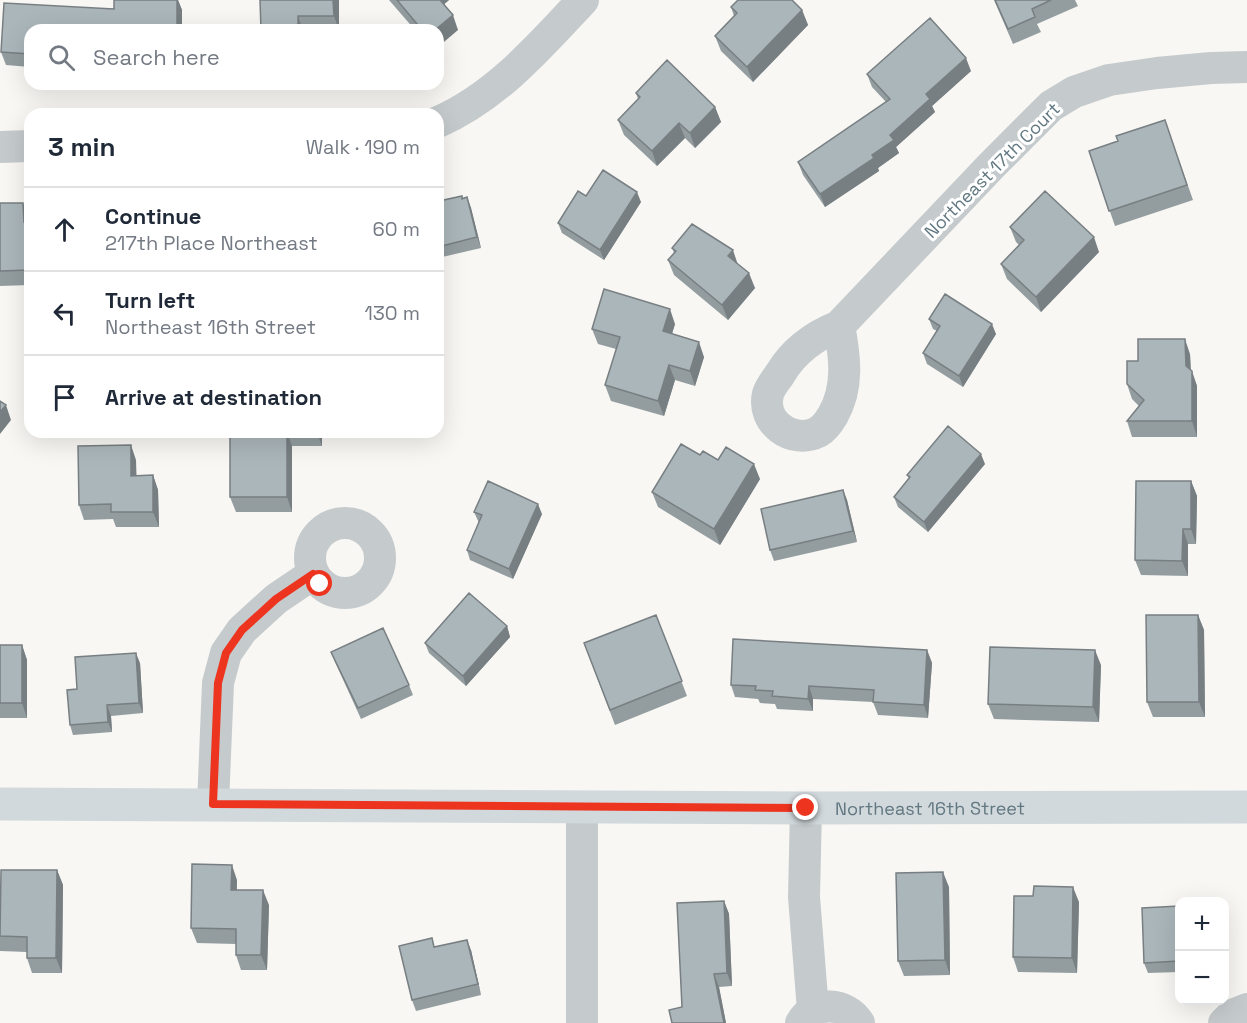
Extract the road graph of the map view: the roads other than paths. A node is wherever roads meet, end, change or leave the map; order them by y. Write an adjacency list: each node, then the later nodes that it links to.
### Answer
1 (583, 0): 3 (street)
2 (1247, 67): 6 (street, Northeast 17th Court)
3 (447, 118)
4 (24, 146): 5 (street)
5 (0, 147)
6 (839, 326)
7 (313, 574): 9 (street)
8 (0, 804): 9 (street, Northeast 16th Street)
9 (213, 804): 10 (street, Northeast 16th Street)
10 (582, 807): 12 (street, Northeast 16th Street); 15 (street)
11 (1247, 807): 12 (street, Northeast 16th Street)
12 (806, 808): 14 (street)
13 (1247, 1009): 17 (street)
14 (807, 1017): 16 (street)
15 (582, 1023)
16 (859, 1023)
17 (1224, 1023)

